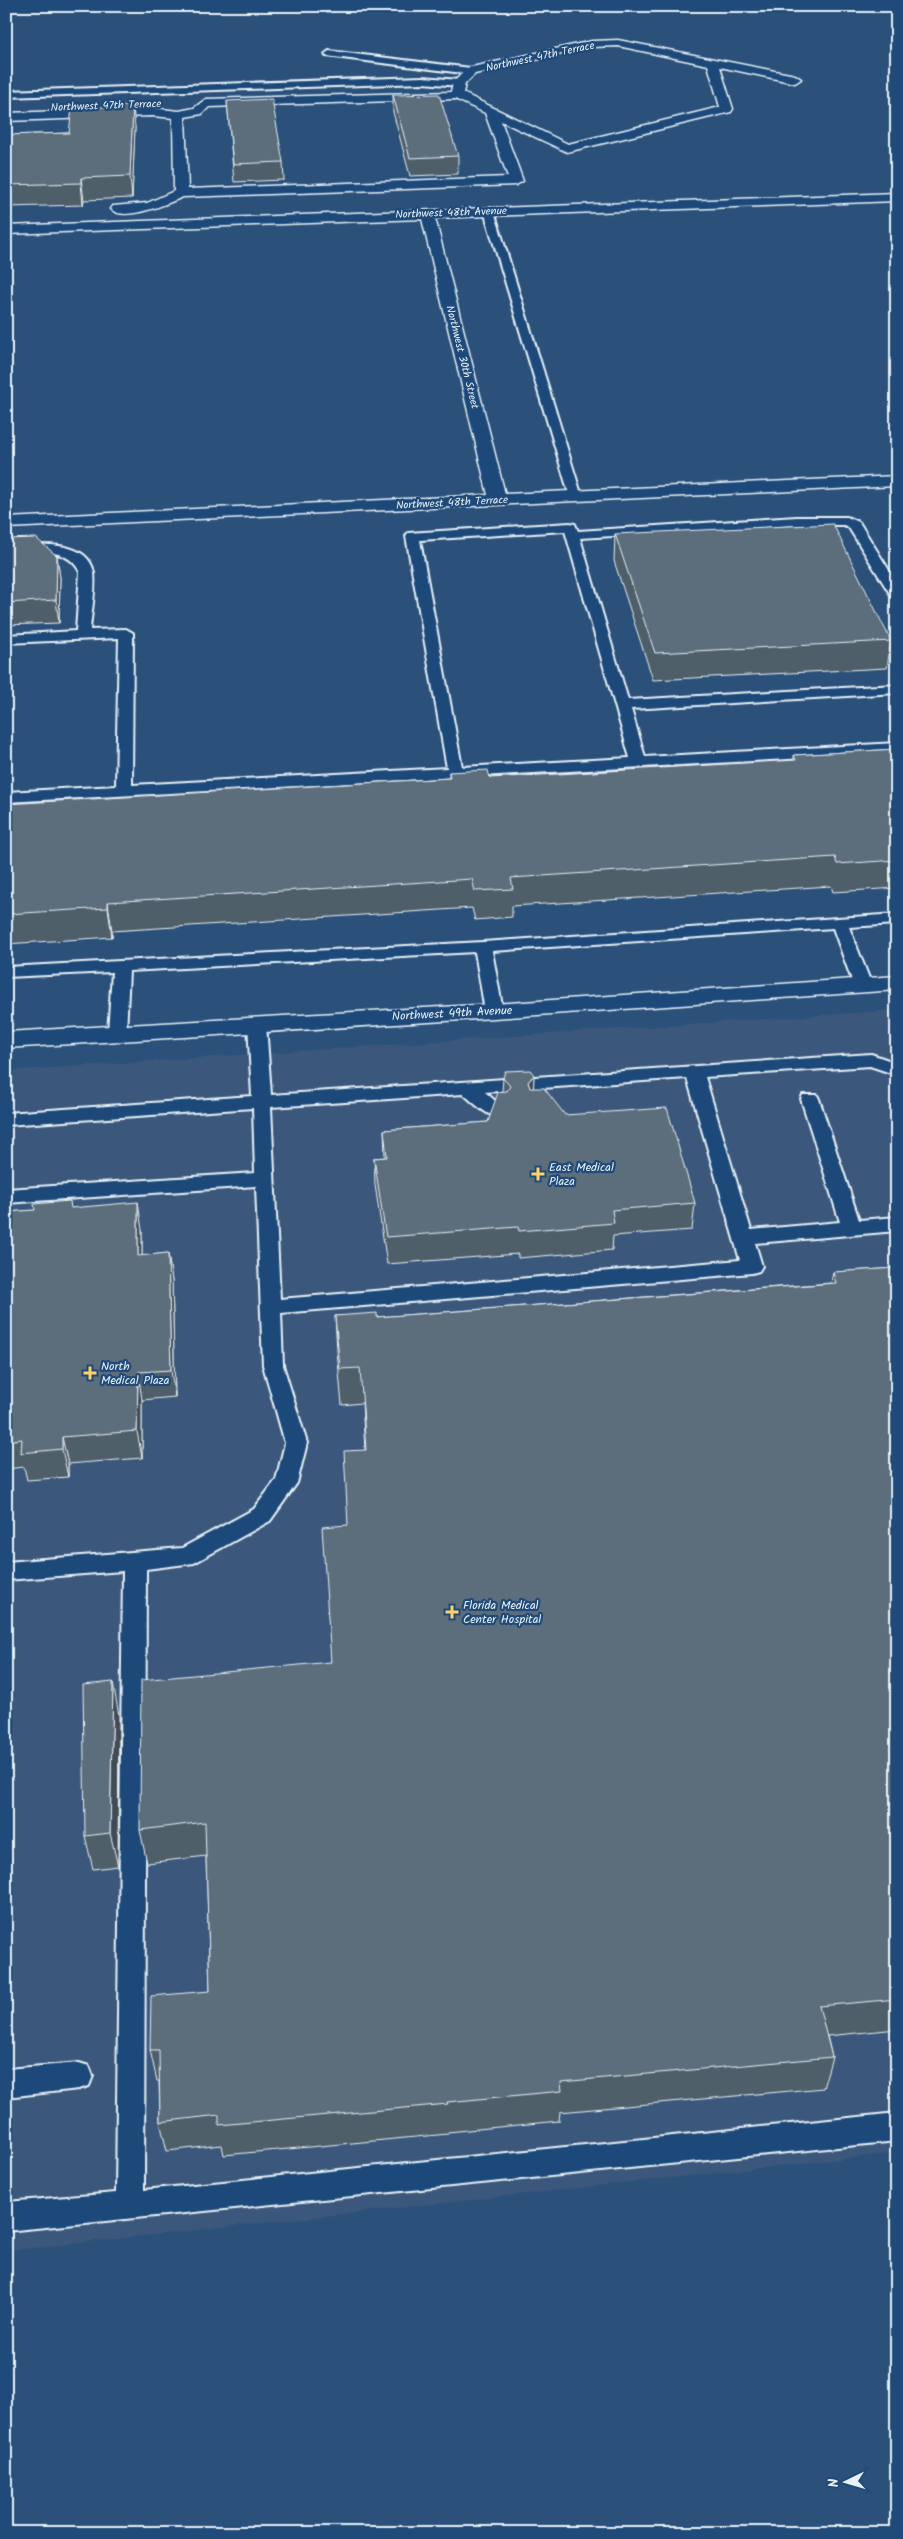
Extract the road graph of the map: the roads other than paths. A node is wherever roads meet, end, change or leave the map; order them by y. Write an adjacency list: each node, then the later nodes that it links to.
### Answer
1 (329, 54): 3 (lane)
2 (713, 63): 3 (street, Northwest 47th Terrace); 4 (street, Northwest 47th Terrace); 11 (street)
3 (471, 71): 6 (street, Northwest 47th Terrace)
4 (795, 79)
5 (289, 85): 6 (lane); 7 (lane); 8 (lane)
6 (458, 89): 8 (street, Northwest 47th Terrace); 11 (street)
7 (6, 94)
8 (292, 100): 9 (street, Northwest 47th Terrace)
9 (206, 103): 10 (street, Northwest 47th Terrace); 12 (street, Northwest 47th Terrace)
10 (6, 109)
11 (490, 109): 14 (street)
12 (179, 115): 13 (street, Northwest 47th Terrace); 14 (street)
13 (6, 117)
14 (181, 193): 16 (street)
15 (897, 197): 17 (street, Northwest 48th Avenue)
16 (101, 209)
17 (489, 211): 18 (street, Northwest 48th Avenue); 21 (lane)
18 (428, 213): 19 (street, Northwest 48th Avenue); 22 (street, Northwest 30th Street)
19 (6, 230)
20 (897, 481): 21 (street, Northwest 48th Terrace)
21 (576, 497): 22 (street, Northwest 48th Terrace)
22 (498, 500): 23 (street, Northwest 48th Terrace)
23 (6, 523)
24 (572, 535): 26 (lane); 30 (lane); 33 (lane)
25 (6, 551): 27 (lane)
26 (897, 594)
27 (83, 635): 28 (lane); 34 (lane)
28 (6, 639)
29 (897, 689): 30 (lane)
30 (622, 705): 32 (lane)
31 (897, 748): 32 (lane)
32 (639, 762): 33 (lane)
33 (455, 773): 34 (lane)
34 (124, 791): 35 (lane)
35 (6, 797)
36 (897, 919): 37 (lane)
37 (839, 923): 38 (lane); 42 (lane)
38 (483, 947): 39 (lane); 43 (lane)
39 (120, 966): 40 (lane); 45 (lane)
40 (6, 972)
41 (897, 984): 42 (street, Northwest 49th Avenue)
42 (863, 986): 43 (street, Northwest 49th Avenue)
43 (494, 1011): 44 (street, Northwest 49th Avenue)
44 (257, 1024): 45 (street, Northwest 49th Avenue); 52 (lane)
45 (117, 1033): 46 (street, Northwest 49th Avenue)
46 (6, 1040)
47 (897, 1069): 48 (lane)
48 (694, 1072): 49 (lane); 60 (lane)
49 (561, 1081): 50 (lane); 53 (lane)
50 (468, 1088): 52 (lane); 54 (lane)
51 (810, 1099): 59 (lane)
52 (262, 1102): 55 (lane); 56 (lane)
53 (544, 1103)
54 (500, 1112)
55 (6, 1119)
56 (266, 1179): 57 (lane); 61 (lane)
57 (6, 1196)
58 (897, 1224): 59 (lane)
59 (851, 1226): 60 (lane)
60 (745, 1237): 61 (lane)
61 (271, 1307): 62 (lane)
62 (136, 1561): 63 (lane); 67 (lane)
63 (6, 1571)
64 (79, 2076): 65 (lane)
65 (6, 2083)
66 (897, 2127): 67 (lane)
67 (130, 2206): 68 (lane)
68 (6, 2216)

